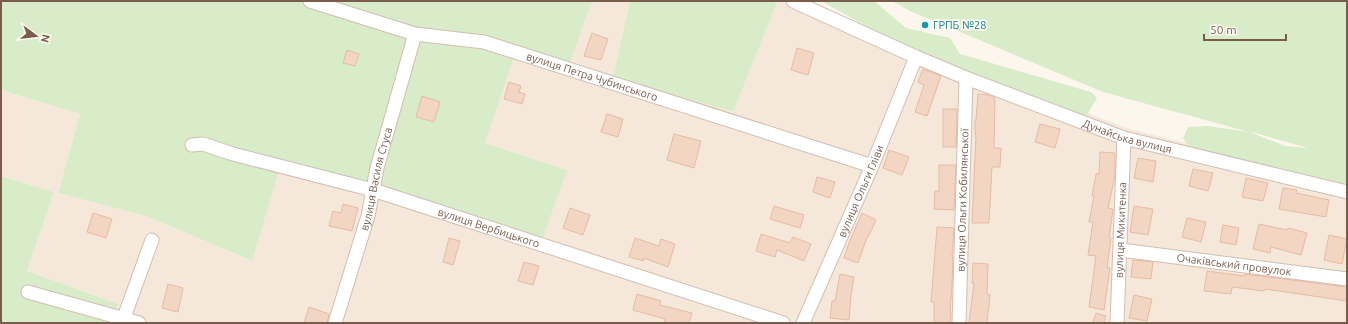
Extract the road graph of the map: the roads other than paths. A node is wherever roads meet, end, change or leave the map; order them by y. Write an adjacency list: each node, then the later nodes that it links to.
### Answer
1 (310, 1): 3 (street, вулиця Петра Чубинського)
2 (793, 1): 4 (street, Дунайська вулиця)
3 (415, 34): 8 (street, вулиця Петра Чубинського); 9 (street, вулиця Василя Стуса)
4 (916, 57): 5 (street, Дунайська вулиця); 8 (street, вулиця Ольги Гліви)
5 (966, 78): 6 (street, Дунайська вулиця); 20 (street, вулиця Ольги Кобилянської)
6 (1124, 138): 10 (street, Дунайська вулиця); 12 (street, вулиця Микитенка)
7 (192, 145): 9 (street, вулиця Вербицького)
8 (872, 166): 19 (street, вулиця Ольги Гліви)
9 (373, 190): 17 (street, вулиця Василя Стуса); 18 (street, вулиця Вербицького)
10 (1347, 192)
11 (152, 240): 15 (street)
12 (1121, 250): 13 (street, Очаківський провулок); 21 (street, вулиця Микитенка)
13 (1347, 279)
14 (28, 292): 15 (street)
15 (123, 321): 16 (street)
16 (139, 323)
17 (335, 323)
18 (783, 323)
19 (803, 323)
20 (959, 323)
21 (1117, 323)

